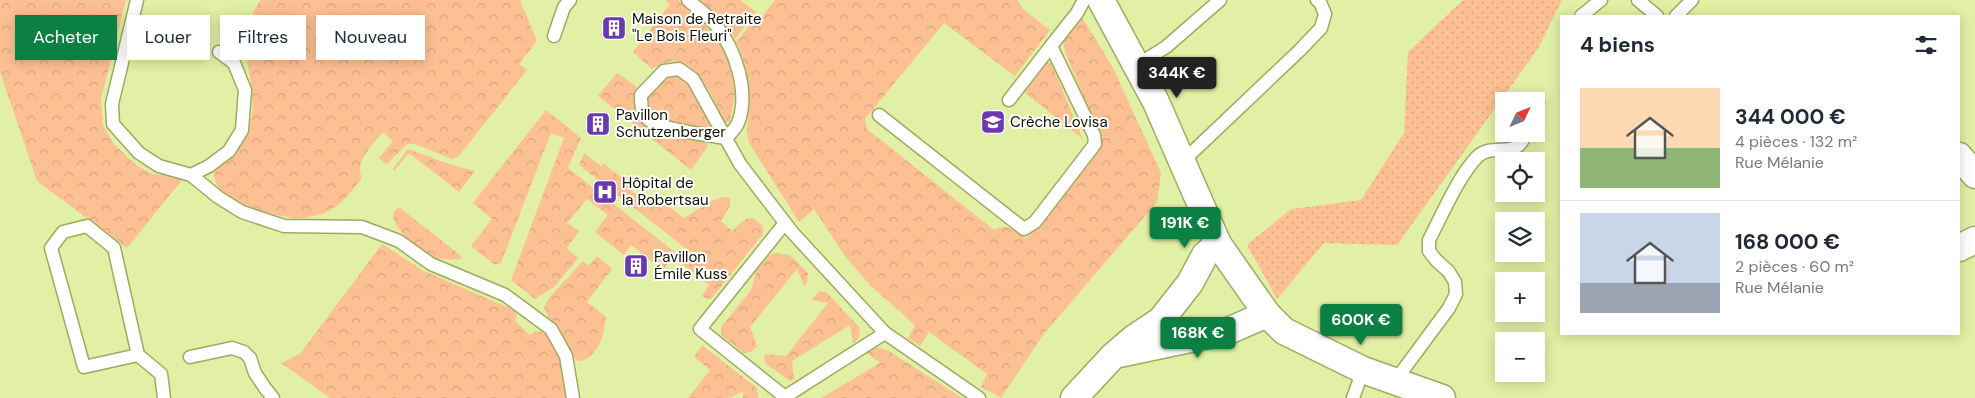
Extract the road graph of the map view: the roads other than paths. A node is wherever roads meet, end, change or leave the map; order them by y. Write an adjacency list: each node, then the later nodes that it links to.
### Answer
1 (137, 0): 24 (lane)
2 (570, 0): 14 (lane)
3 (688, 0): 20 (lane)
4 (1084, 0): 15 (lane)
5 (1101, 0): 17 (street)
6 (1220, 0): 17 (lane)
7 (1317, 0): 23 (lane)
8 (1601, 0): 11 (lane)
9 (1638, 0): 12 (lane)
10 (1692, 0): 13 (lane)
11 (1582, 15)
12 (1656, 15)
13 (1677, 15)
14 (554, 36)
15 (1051, 46): 18 (lane); 19 (lane)
16 (219, 52): 24 (lane)
17 (1137, 65): 23 (street)
18 (1009, 100)
19 (879, 115)
20 (726, 138): 20 (lane); 26 (lane)
21 (1521, 142): 36 (lane)
22 (1960, 157): 25 (street)
23 (1182, 162): 28 (street)
24 (191, 175): 40 (lane)
25 (1975, 175)
26 (785, 223): 31 (lane); 37 (lane)
27 (1975, 240): 29 (street)
28 (1218, 244): 30 (street); 33 (street)
29 (1960, 248)
30 (1266, 314): 33 (street); 35 (street)
31 (885, 333): 37 (lane); 41 (lane)
32 (138, 355): 32 (lane); 38 (lane)
33 (1113, 356): 42 (street)
34 (190, 357): 39 (lane)
35 (1364, 370): 36 (street); 43 (lane)
36 (1394, 381): 44 (street)
37 (784, 397)
38 (164, 398)
39 (274, 398)
40 (573, 398)
41 (979, 398)
42 (1074, 398)
43 (1353, 398)
44 (1442, 398)

